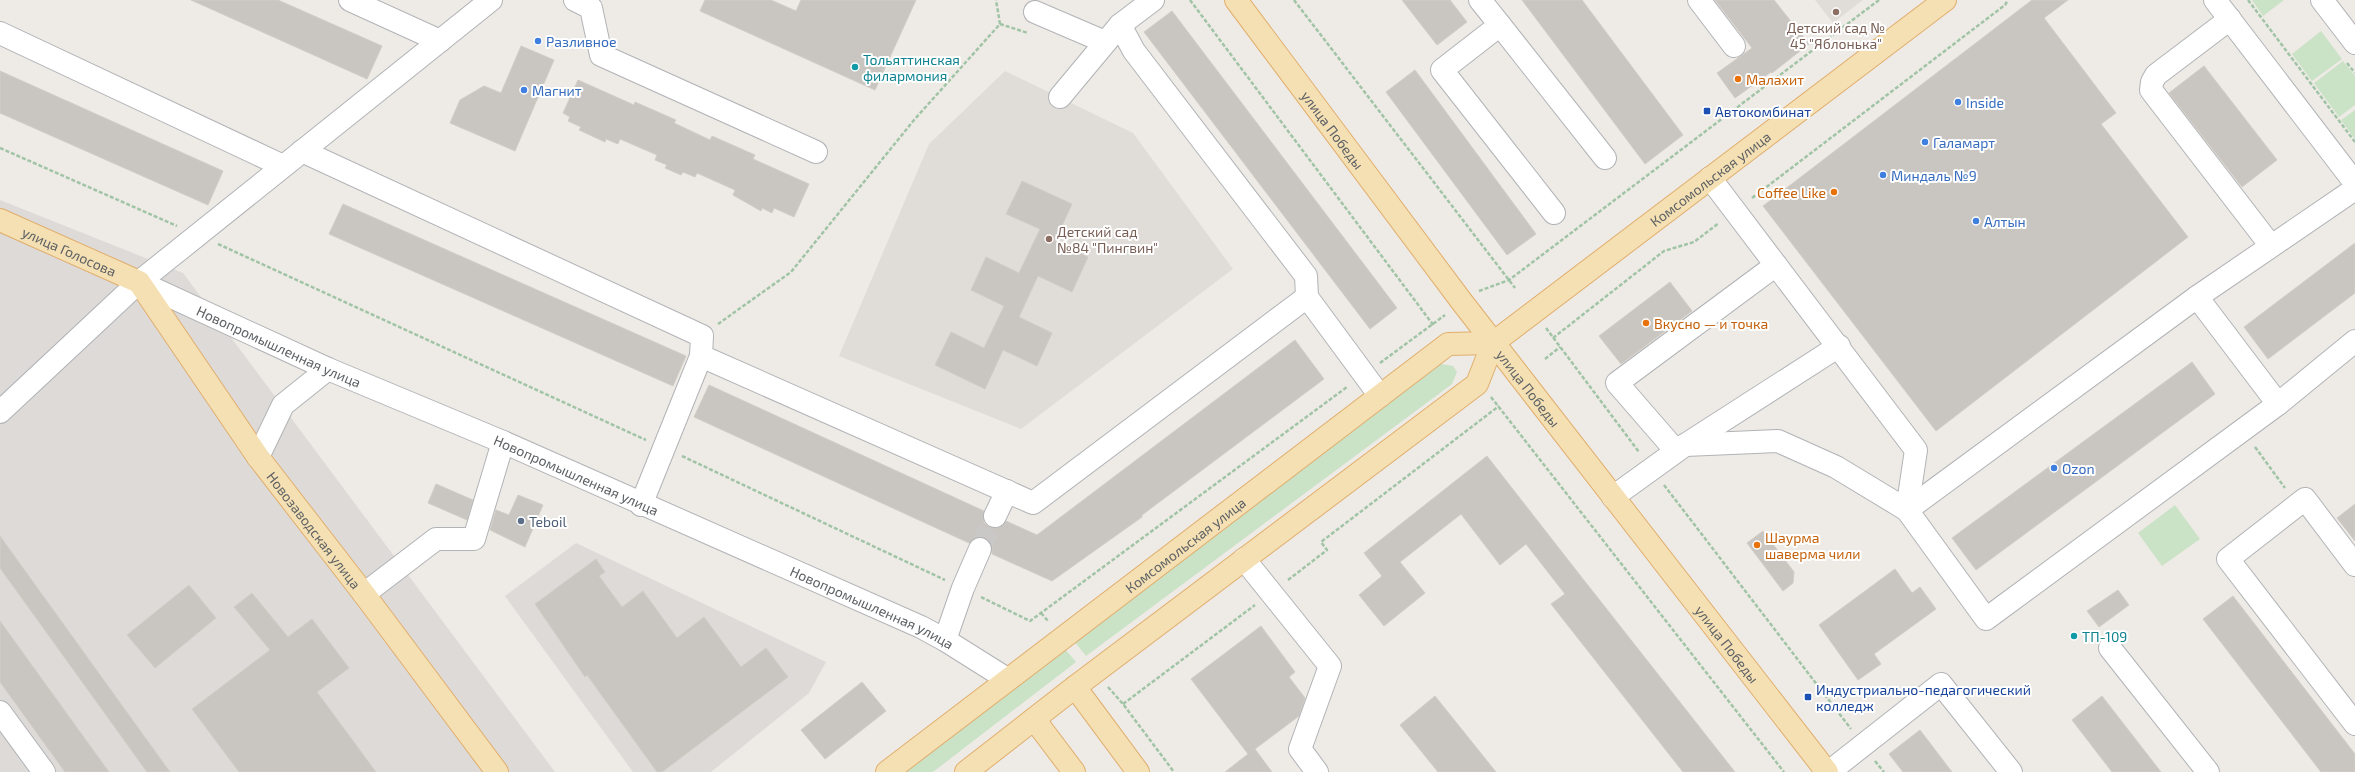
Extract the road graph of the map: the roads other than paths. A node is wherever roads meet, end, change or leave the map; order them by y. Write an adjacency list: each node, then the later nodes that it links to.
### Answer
1 (350, 0): 16 (street)
2 (491, 0): 16 (street)
3 (575, 0): 22 (street)
4 (1153, 0): 13 (street)
5 (1237, 0): 36 (main road, улица Победы)
6 (1480, 0): 14 (street)
7 (1699, 0): 19 (street)
8 (1945, 0): 25 (main road, Комсомольская улица)
9 (2215, 0): 12 (street)
10 (2322, 0): 18 (street)
11 (1035, 12): 17 (street)
12 (2230, 19): 26 (street); 30 (street)
13 (1120, 25): 17 (street); 33 (street)
14 (1500, 25): 23 (street); 28 (street)
15 (0, 33): 24 (street)
16 (440, 41): 21 (street)
17 (1105, 42): 20 (street)
18 (2355, 43)
19 (1734, 46)
20 (1060, 97)
21 (302, 151): 24 (street); 37 (street)
22 (816, 152)
23 (1605, 158)
24 (283, 166): 32 (street)
25 (1710, 178): 31 (street); 36 (main road, Комсомольская улица)
26 (2355, 183)
27 (2355, 189): 30 (street)
28 (1554, 213)
29 (0, 220): 32 (main road, улица Голосова)
30 (2271, 246): 34 (street)
31 (1776, 265): 38 (street); 44 (street)
32 (139, 282): 39 (street, Новопромышленная улица); 42 (street); 45 (main road, Новозаводская улица)
33 (1307, 297): 40 (street); 46 (street)
34 (2197, 297): 41 (street); 49 (street)
35 (2355, 341): 41 (street)
36 (1493, 343): 40 (main road, Комсомольская улица); 47 (main road, улица Победы); 52 (main road)
37 (702, 346): 46 (street); 48 (street)
38 (1839, 346): 44 (street); 49 (street)
39 (328, 369): 43 (street, Новопромышленная улица); 45 (street)
40 (1380, 396): 57 (main road, Комсомольская улица)
41 (2278, 404): 49 (street)
42 (0, 412)
43 (503, 442): 48 (street, Новопромышленная улица); 54 (street)
44 (1681, 448): 47 (street); 49 (street)
45 (258, 457): 54 (main road, Новозаводская улица)
46 (1007, 491): 50 (street)
47 (1613, 497): 69 (main road, улица Победы)
48 (641, 504): 55 (street, Новопромышленная улица)
49 (1907, 510)
50 (995, 516)
51 (980, 549): 55 (street)
52 (1244, 559): 58 (main road); 68 (street)
53 (2355, 565): 60 (street)
54 (364, 594): 63 (main road, Новозаводская улица)
55 (945, 640): 57 (street, Новопромышленная улица)
56 (2110, 648): 71 (street)
57 (1007, 679): 64 (main road, Комсомольская улица)
58 (1075, 687): 59 (main road); 67 (main road)
59 (1034, 719): 65 (main road); 66 (main road)
60 (2355, 724)
61 (4, 725): 62 (street)
62 (44, 772)
63 (497, 772)
64 (887, 772)
65 (966, 772)
66 (1074, 772)
67 (1138, 772)
68 (1317, 772)
69 (1828, 772): 70 (street)
70 (2011, 772)
71 (2208, 772)

